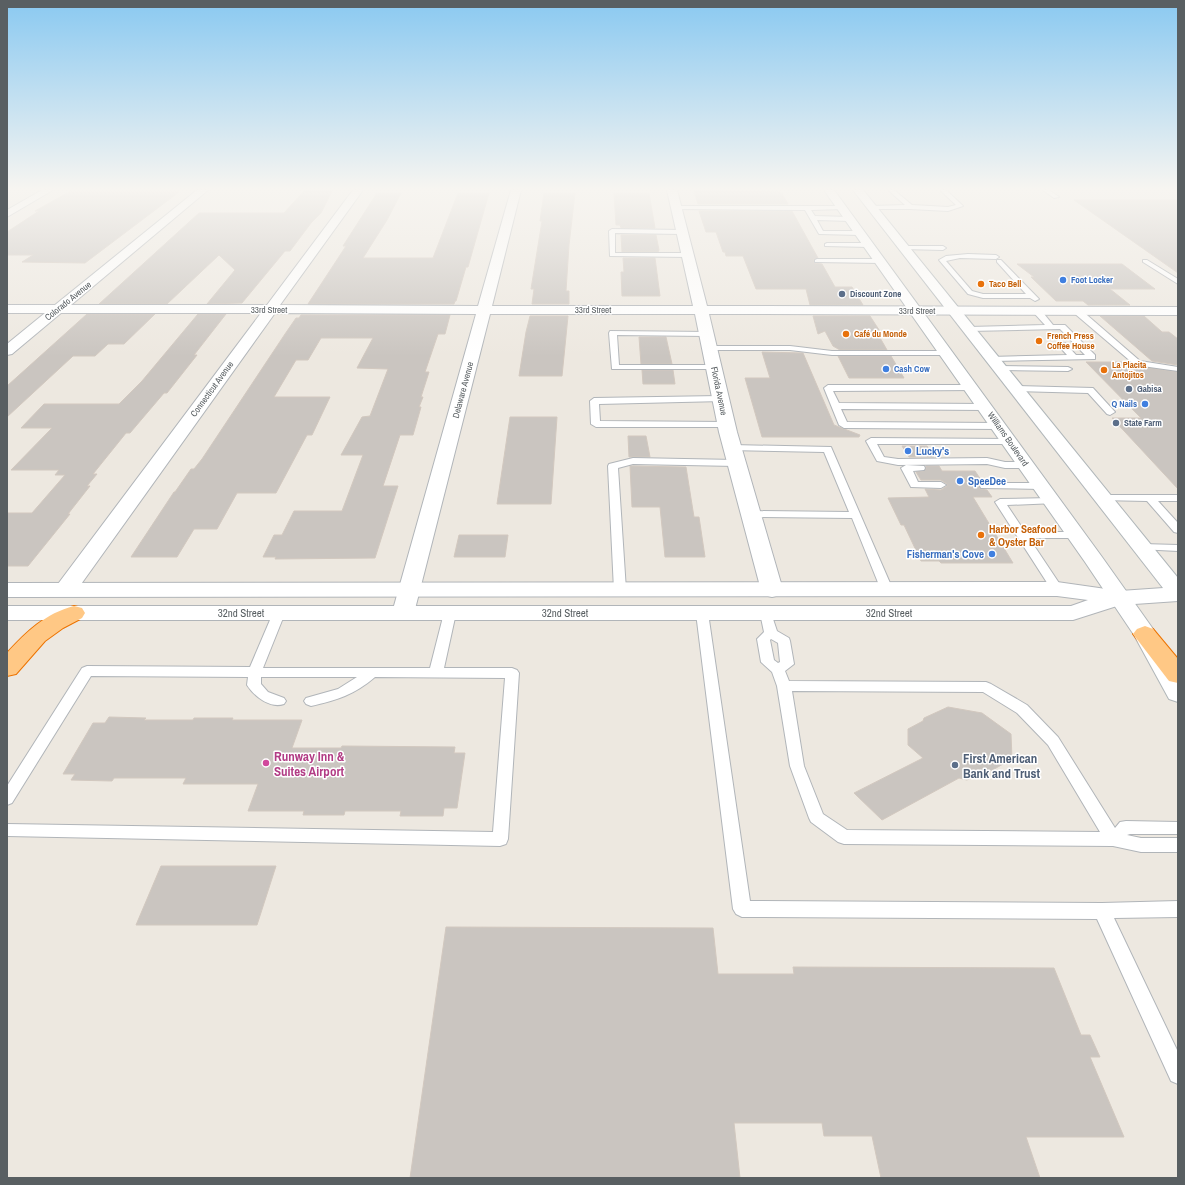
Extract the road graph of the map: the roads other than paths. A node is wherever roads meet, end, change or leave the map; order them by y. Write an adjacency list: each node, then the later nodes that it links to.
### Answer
1 (136, 245): 17 (street, Colorado Avenue)
2 (317, 245): 18 (street, Connecticut Avenue)
3 (502, 245): 19 (street, Delaware Avenue)
4 (612, 245): 10 (lane)
5 (685, 245): 10 (street, Florida Avenue)
6 (869, 245): 12 (street, Williams Boulevard)
7 (902, 245): 8 (street)
8 (904, 248): 9 (lane); 22 (street)
9 (942, 248)
10 (688, 255): 20 (street, Florida Avenue)
11 (817, 261): 12 (lane)
12 (881, 261): 21 (street, Williams Boulevard)
13 (1145, 261): 14 (lane)
14 (1178, 282)
15 (1033, 296): 15 (lane); 23 (lane)
16 (7, 310): 17 (street, 33rd Street)
17 (57, 310): 18 (street, 33rd Street); 31 (street, Colorado Avenue)
18 (270, 310): 19 (street, 33rd Street); 64 (street, Connecticut Avenue)
19 (485, 310): 20 (street, 33rd Street); 67 (street, Delaware Avenue)
20 (701, 310): 21 (street, 33rd Street); 29 (street, Florida Avenue)
21 (916, 311): 22 (street, 33rd Street); 32 (street, Williams Boulevard)
22 (955, 311): 23 (street, 33rd Street); 27 (street)
23 (1042, 311): 24 (street, 33rd Street); 26 (lane)
24 (1077, 311): 25 (street, 33rd Street); 37 (lane)
25 (1176, 313)
26 (1048, 327): 27 (lane); 28 (lane); 33 (lane)
27 (969, 329): 34 (street)
28 (1053, 336)
29 (708, 341): 32 (lane); 35 (street, Florida Avenue); 35 (lane)
30 (1062, 345): 33 (lane)
31 (7, 351)
32 (946, 353): 38 (street, Williams Boulevard)
33 (1075, 358): 34 (lane)
34 (997, 364): 36 (lane); 39 (street)
35 (713, 367): 40 (street, Florida Avenue)
36 (1068, 368)
37 (1178, 370)
38 (972, 388): 41 (lane); 42 (street, Williams Boulevard)
39 (1018, 389): 43 (lane); 53 (street)
40 (720, 400): 44 (street, Florida Avenue); 44 (lane)
41 (836, 406): 42 (lane); 45 (lane)
42 (985, 407): 45 (street, Williams Boulevard)
43 (1110, 412)
44 (726, 424): 47 (street, Florida Avenue)
45 (998, 426): 46 (street, Williams Boulevard)
46 (1010, 442): 48 (lane); 49 (street, Williams Boulevard)
47 (734, 456): 57 (street, Florida Avenue); 58 (lane); 68 (lane)
48 (1004, 465): 49 (lane); 50 (lane)
49 (1026, 465): 52 (street, Williams Boulevard)
50 (941, 485)
51 (985, 486): 52 (lane)
52 (1042, 486): 56 (street, Williams Boulevard)
53 (1103, 498): 54 (lane); 62 (street)
54 (1150, 498): 55 (lane); 59 (lane)
55 (1178, 498)
56 (1052, 501): 60 (lane); 61 (street, Williams Boulevard)
57 (750, 514): 58 (lane); 70 (street, Florida Avenue)
58 (856, 515): 71 (lane)
59 (1178, 530)
60 (1022, 535): 61 (lane); 65 (lane)
61 (1076, 535): 73 (street, Williams Boulevard)
62 (1142, 547): 63 (lane); 72 (street)
63 (1178, 548)
64 (66, 589): 66 (street, 32nd Street); 67 (street, 32nd Street)
65 (1057, 589): 71 (street, 32nd Street); 73 (street, 32nd Street)
66 (7, 590)
67 (410, 590): 68 (street, 32nd Street); 77 (street, Delaware Avenue)
68 (620, 590): 69 (street, 32nd Street)
69 (698, 590): 70 (street, 32nd Street); 79 (street)
70 (772, 590): 71 (street, 32nd Street)
71 (887, 590)
72 (1178, 593): 73 (street, 32nd Street)
73 (1120, 598): 80 (street, 32nd Street); 81 (street, Williams Boulevard)
74 (7, 613): 75 (street, 32nd Street)
75 (74, 613): 76 (street, 32nd Street); 82 (highway)
76 (279, 613): 77 (street, 32nd Street); 84 (lane)
77 (403, 613): 78 (street, 32nd Street)
78 (450, 613): 79 (street, 32nd Street); 86 (lane)
79 (702, 613): 80 (street, 32nd Street); 98 (lane)
80 (768, 623): 83 (lane); 83 (lane)
81 (1145, 634): 87 (highway); 89 (street, Williams Boulevard)
82 (7, 668)
83 (778, 670): 88 (lane)
84 (255, 672): 85 (lane); 90 (lane); 92 (lane)
85 (371, 673): 86 (lane); 91 (lane)
86 (436, 673): 94 (lane)
87 (1178, 675)
88 (784, 686): 95 (lane); 95 (lane)
89 (1178, 693)
90 (279, 701)
91 (311, 701)
92 (7, 799)
93 (1178, 828): 95 (lane)
94 (7, 830)
95 (1113, 838): 96 (lane)
96 (1178, 846)
97 (1178, 909): 98 (lane)
98 (1102, 911): 99 (lane)
99 (1178, 1074)

